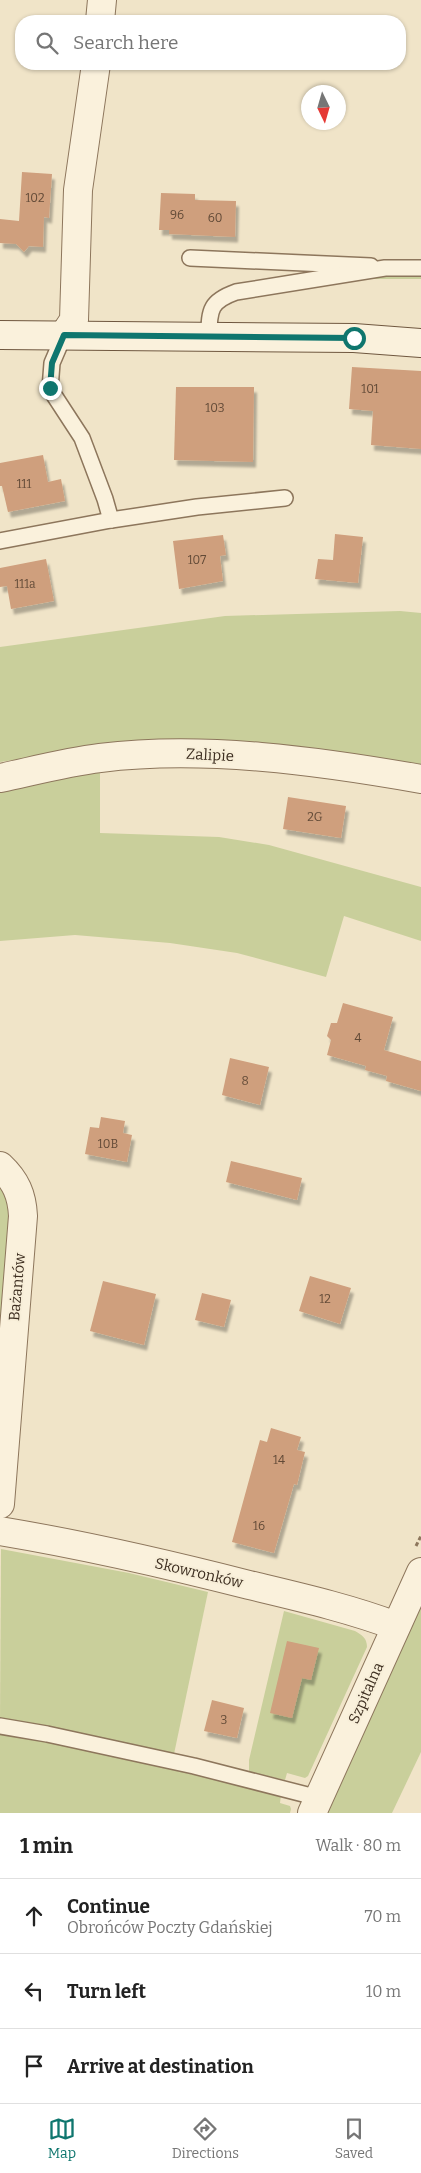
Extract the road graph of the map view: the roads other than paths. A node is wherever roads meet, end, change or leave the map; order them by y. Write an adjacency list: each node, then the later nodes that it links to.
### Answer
1 (102, 0): 2 (street)
2 (101, 15)
3 (95, 70): 8 (street)
4 (190, 258): 5 (lane)
5 (385, 268): 6 (lane); 9 (lane)
6 (421, 268)
7 (0, 335): 8 (street)
8 (64, 335): 9 (street); 12 (lane)
9 (209, 336): 10 (street)
10 (421, 343)
11 (285, 498): 12 (lane)
12 (110, 520): 13 (lane)
13 (0, 541)
14 (0, 778): 15 (street, Zalipie)
15 (421, 778)
16 (0, 1166): 17 (street, Bażantów)
17 (0, 1504)
18 (0, 1531): 20 (street, Skowronków)
19 (421, 1572): 20 (street, Szpitalna)
20 (396, 1626): 22 (street, Szpitalna)
21 (0, 1726): 22 (lane)
22 (315, 1806)

